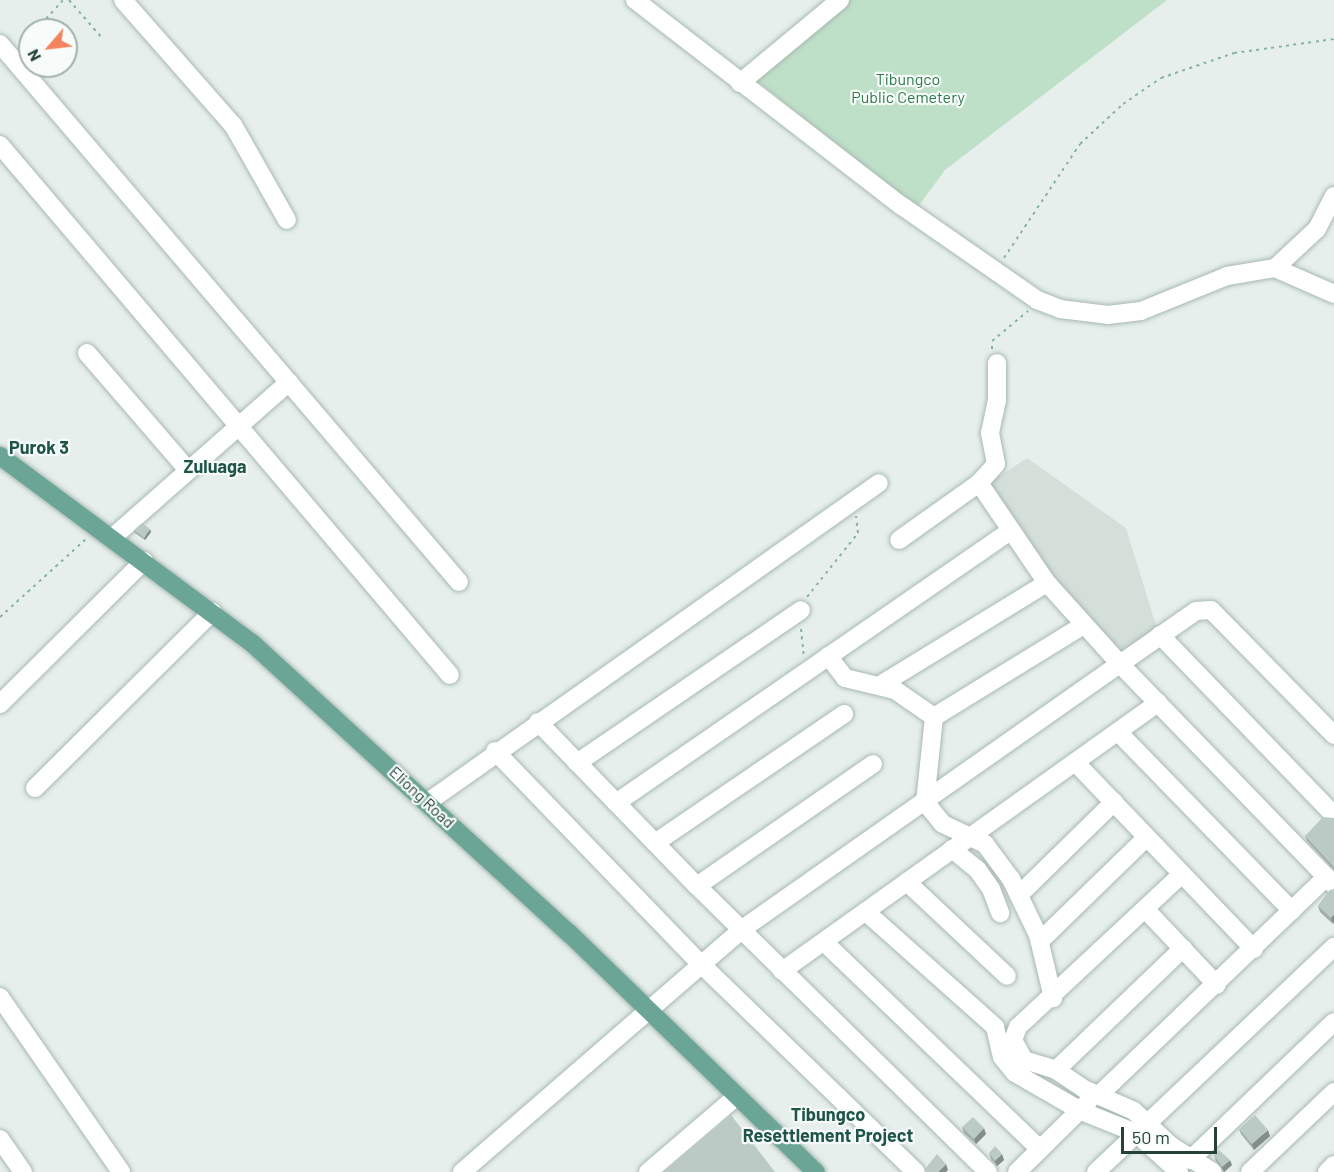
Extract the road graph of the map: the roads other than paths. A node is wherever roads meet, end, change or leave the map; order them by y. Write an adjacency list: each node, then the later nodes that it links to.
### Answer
1 (123, 0): 8 (street)
2 (635, 0): 5 (street)
3 (840, 0): 5 (street)
4 (0, 44): 13 (street)
5 (740, 83): 9 (street)
6 (0, 145): 14 (street)
7 (1334, 196): 9 (street)
8 (287, 220)
9 (1275, 268): 10 (street)
10 (1334, 294)
11 (87, 353): 16 (street)
12 (997, 363): 18 (street)
13 (289, 382): 14 (street); 23 (street)
14 (239, 425): 16 (street); 31 (street)
15 (0, 456): 20 (main road, Eliong Road)
16 (188, 469): 20 (street)
17 (879, 483): 37 (street)
18 (979, 483): 19 (street); 21 (street)
19 (1011, 531): 24 (street); 29 (street)
20 (105, 533): 22 (main road, Eliong Road)
21 (899, 540)
22 (144, 561): 26 (main road, Eliong Road); 34 (street)
23 (459, 582)
24 (1047, 583): 27 (street); 32 (street)
25 (801, 610): 41 (street)
26 (212, 612): 44 (street); 45 (main road, Eliong Road)
27 (1082, 626): 30 (street); 36 (street)
28 (1160, 635): 30 (street); 39 (street); 49 (street)
29 (828, 656): 32 (street); 48 (street)
30 (1120, 664): 33 (street); 46 (street)
31 (450, 675)
32 (882, 684): 36 (street)
33 (1158, 703): 38 (street); 55 (street)
34 (0, 704)
35 (844, 714): 52 (street)
36 (934, 717): 46 (street)
37 (538, 722): 40 (street); 41 (street)
38 (1119, 733): 42 (street); 60 (street)
39 (1334, 735)
40 (495, 751): 45 (street); 69 (street)
41 (577, 763): 48 (street)
42 (1077, 764): 47 (street); 50 (street)
43 (873, 765): 57 (street)
44 (35, 788)
45 (428, 802): 75 (main road, Eliong Road)
46 (925, 802): 50 (street); 63 (street)
47 (1114, 802): 51 (street); 58 (street)
48 (616, 803): 52 (street)
49 (1334, 815)
50 (972, 836): 53 (street); 58 (street)
51 (1147, 837): 54 (street); 64 (street)
52 (655, 843): 57 (street)
53 (952, 849): 56 (street); 62 (street)
54 (1182, 874): 59 (street); 68 (street)
55 (1330, 881): 60 (street)
56 (907, 882): 61 (street); 71 (street)
57 (696, 886): 63 (street)
58 (1019, 895): 64 (street)
59 (1146, 910): 67 (street); 74 (street)
60 (1292, 911): 68 (street)
61 (866, 912): 65 (street); 80 (street)
62 (1000, 912)
63 (741, 930): 69 (street); 70 (street)
64 (1040, 941): 74 (street)
65 (824, 942): 70 (street); 83 (street)
66 (1334, 946): 81 (street)
67 (1183, 948): 72 (street); 77 (street)
68 (1254, 949): 72 (street)
69 (701, 964): 75 (street); 91 (street)
70 (782, 971): 92 (street)
71 (1007, 976)
72 (1217, 985): 80 (street)
73 (0, 997): 87 (street)
74 (1053, 998): 77 (street)
75 (649, 1010): 79 (main road, Eliong Road); 88 (street)
76 (1334, 1022): 85 (street)
77 (1056, 1070): 80 (street)
78 (1334, 1092): 96 (street)
79 (737, 1096): 89 (street); 90 (main road, Eliong Road)
80 (1090, 1100): 81 (street); 83 (street)
81 (1142, 1127): 85 (street); 94 (street)
82 (0, 1139): 86 (street)
83 (1041, 1149): 93 (street)
84 (1334, 1165): 97 (street)
85 (1180, 1168): 95 (street)
86 (23, 1172)
87 (121, 1172)
88 (462, 1172)
89 (648, 1172)
90 (816, 1172)
91 (916, 1172)
92 (988, 1172)
93 (1017, 1172)
94 (1096, 1172)
95 (1213, 1172)
96 (1250, 1172)
97 (1327, 1172)

